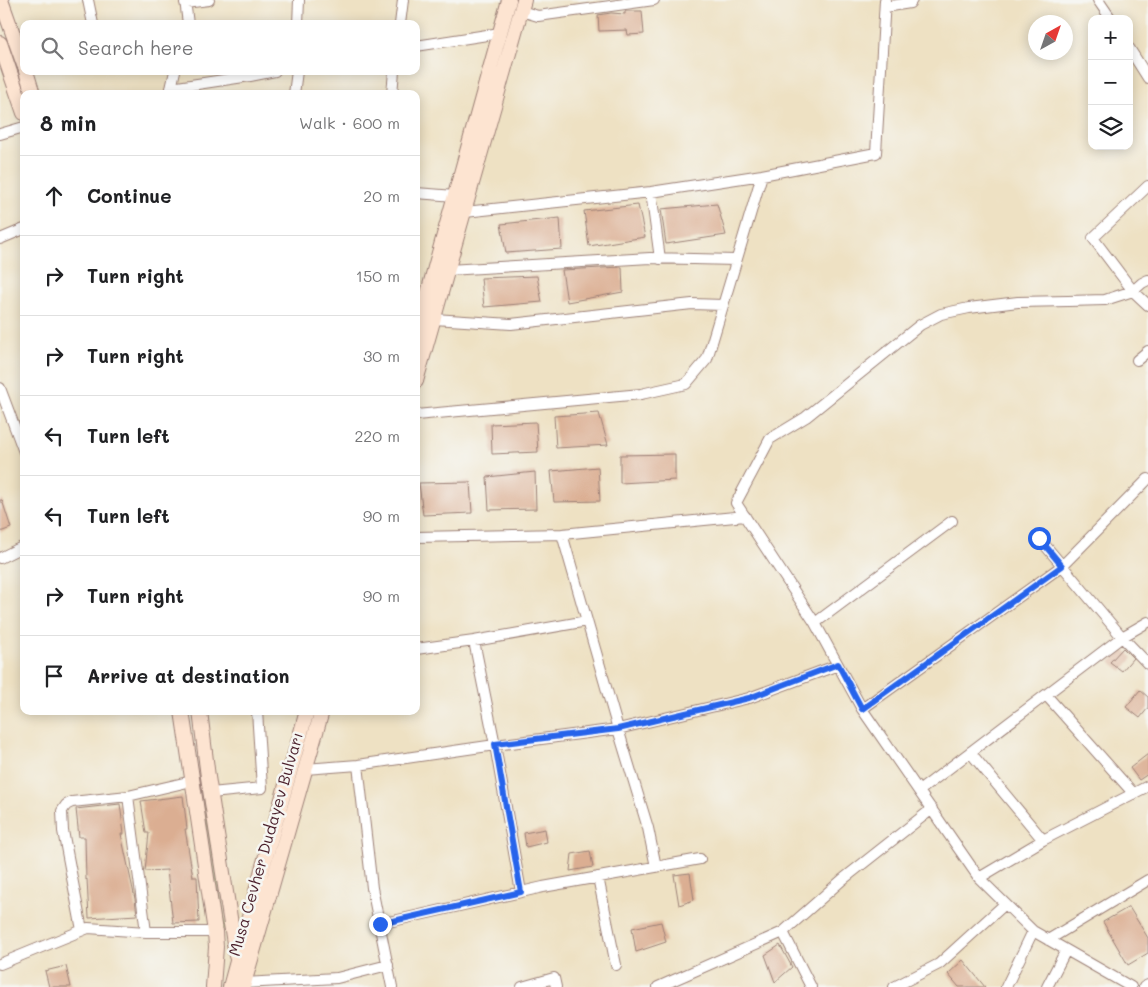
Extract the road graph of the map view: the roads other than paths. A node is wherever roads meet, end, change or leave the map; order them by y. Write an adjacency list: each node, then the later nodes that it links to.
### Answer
1 (1, 0): 21 (main road)
2 (88, 0): 14 (street)
3 (209, 0): 10 (street)
4 (299, 0): 16 (street)
5 (403, 0): 17 (street)
6 (509, 0): 18 (main road)
7 (654, 0): 12 (street)
8 (912, 0): 11 (street)
9 (1098, 0): 13 (street)
10 (185, 1): 15 (street)
11 (885, 3): 37 (street)
12 (523, 5): 42 (main road)
13 (1107, 15)
14 (92, 20)
15 (187, 20)
16 (298, 20)
17 (400, 20)
18 (500, 33): 20 (street); 41 (main road)
19 (0, 43): 34 (main road)
20 (420, 45)
21 (20, 54)
22 (1133, 54): 28 (street)
23 (27, 75): 29 (main road)
24 (174, 75): 30 (street)
25 (254, 75): 31 (street)
26 (296, 75): 32 (street)
27 (394, 75): 33 (street)
28 (1148, 78)
29 (33, 90)
30 (170, 90)
31 (175, 90)
32 (295, 90)
33 (392, 90)
34 (20, 100)
35 (20, 128): 36 (street)
36 (0, 134)
37 (762, 175): 40 (street); 46 (street)
38 (1148, 186): 49 (street)
39 (420, 192): 41 (street)
40 (651, 192): 42 (street); 45 (street)
41 (455, 196): 52 (main road)
42 (465, 212): 47 (main road)
43 (20, 230): 44 (street)
44 (0, 238)
45 (660, 259): 46 (street); 47 (street)
46 (736, 260): 50 (street)
47 (448, 270): 53 (main road)
48 (1148, 280): 49 (street)
49 (1133, 291): 51 (street); 61 (street)
50 (723, 305): 53 (street); 58 (street)
51 (1148, 305)
52 (420, 309)
53 (434, 319): 56 (main road)
54 (1148, 351): 55 (street)
55 (1137, 360)
56 (420, 368)
57 (1, 393): 59 (street)
58 (420, 414)
59 (20, 442)
60 (1148, 480): 68 (street)
61 (745, 516): 63 (street); 71 (street)
62 (952, 521): 71 (street)
63 (562, 534): 64 (street); 69 (street)
64 (420, 537)
65 (1039, 538): 68 (street)
66 (20, 548): 67 (street)
67 (0, 558)
68 (1062, 566): 72 (street); 78 (street)
69 (587, 621): 73 (street); 84 (street)
70 (1148, 622): 72 (street)
71 (815, 623): 75 (street)
72 (1122, 637): 76 (street); 77 (street)
73 (474, 641): 74 (street); 85 (street)
74 (420, 648)
75 (838, 664): 78 (street); 84 (street)
76 (1148, 664)
77 (1046, 695): 86 (street); 94 (street)
78 (862, 709): 92 (street)
79 (183, 715): 90 (main road)
80 (200, 715): 89 (main road)
81 (257, 715): 93 (street)
82 (306, 715): 113 (main road, Musa Cevher Dudayev Bulvarı)
83 (321, 715): 88 (main road, Musa Cevher Dudayev Bulvarı)
84 (618, 729): 85 (street); 99 (street)
85 (495, 744): 87 (street); 103 (street)
86 (970, 752): 92 (street); 97 (street)
87 (358, 765): 88 (street); 105 (street)
88 (305, 769): 119 (main road, Musa Cevher Dudayev Bulvarı)
89 (208, 777): 90 (main road); 93 (main road)
90 (192, 781): 95 (street); 109 (main road)
91 (1148, 786): 94 (street)
92 (919, 791): 96 (street)
93 (211, 793): 113 (main road)
94 (1134, 794): 97 (street)
95 (128, 796): 106 (street); 108 (street)
96 (932, 809): 101 (street); 110 (street)
97 (1043, 840): 101 (street)
98 (700, 859): 99 (street)
99 (656, 867): 100 (street)
100 (598, 877): 103 (street); 116 (street)
101 (980, 878): 104 (street)
102 (1148, 880): 111 (street)
103 (521, 892): 105 (street)
104 (1005, 904): 107 (street); 126 (street)
105 (380, 924): 115 (street)
106 (82, 930): 108 (street); 114 (street)
107 (1033, 931): 111 (street); 127 (street)
108 (146, 932): 109 (street)
109 (215, 932): 120 (main road)
110 (783, 932): 124 (street); 125 (street)
111 (1048, 940): 112 (street)
112 (1066, 950): 128 (street); 129 (street)
113 (237, 962): 119 (main road, Musa Cevher Dudayev Bulvarı)
114 (0, 964)
115 (388, 965): 117 (street); 121 (street)
116 (616, 965)
117 (316, 983): 119 (street)
118 (1148, 984): 130 (street)
119 (239, 986)
120 (213, 987)
121 (392, 987)
122 (522, 987): 123 (street)
123 (556, 987)
124 (658, 987)
125 (811, 987)
126 (894, 987)
127 (1006, 987)
128 (1047, 987)
129 (1131, 987)
130 (1144, 987)

